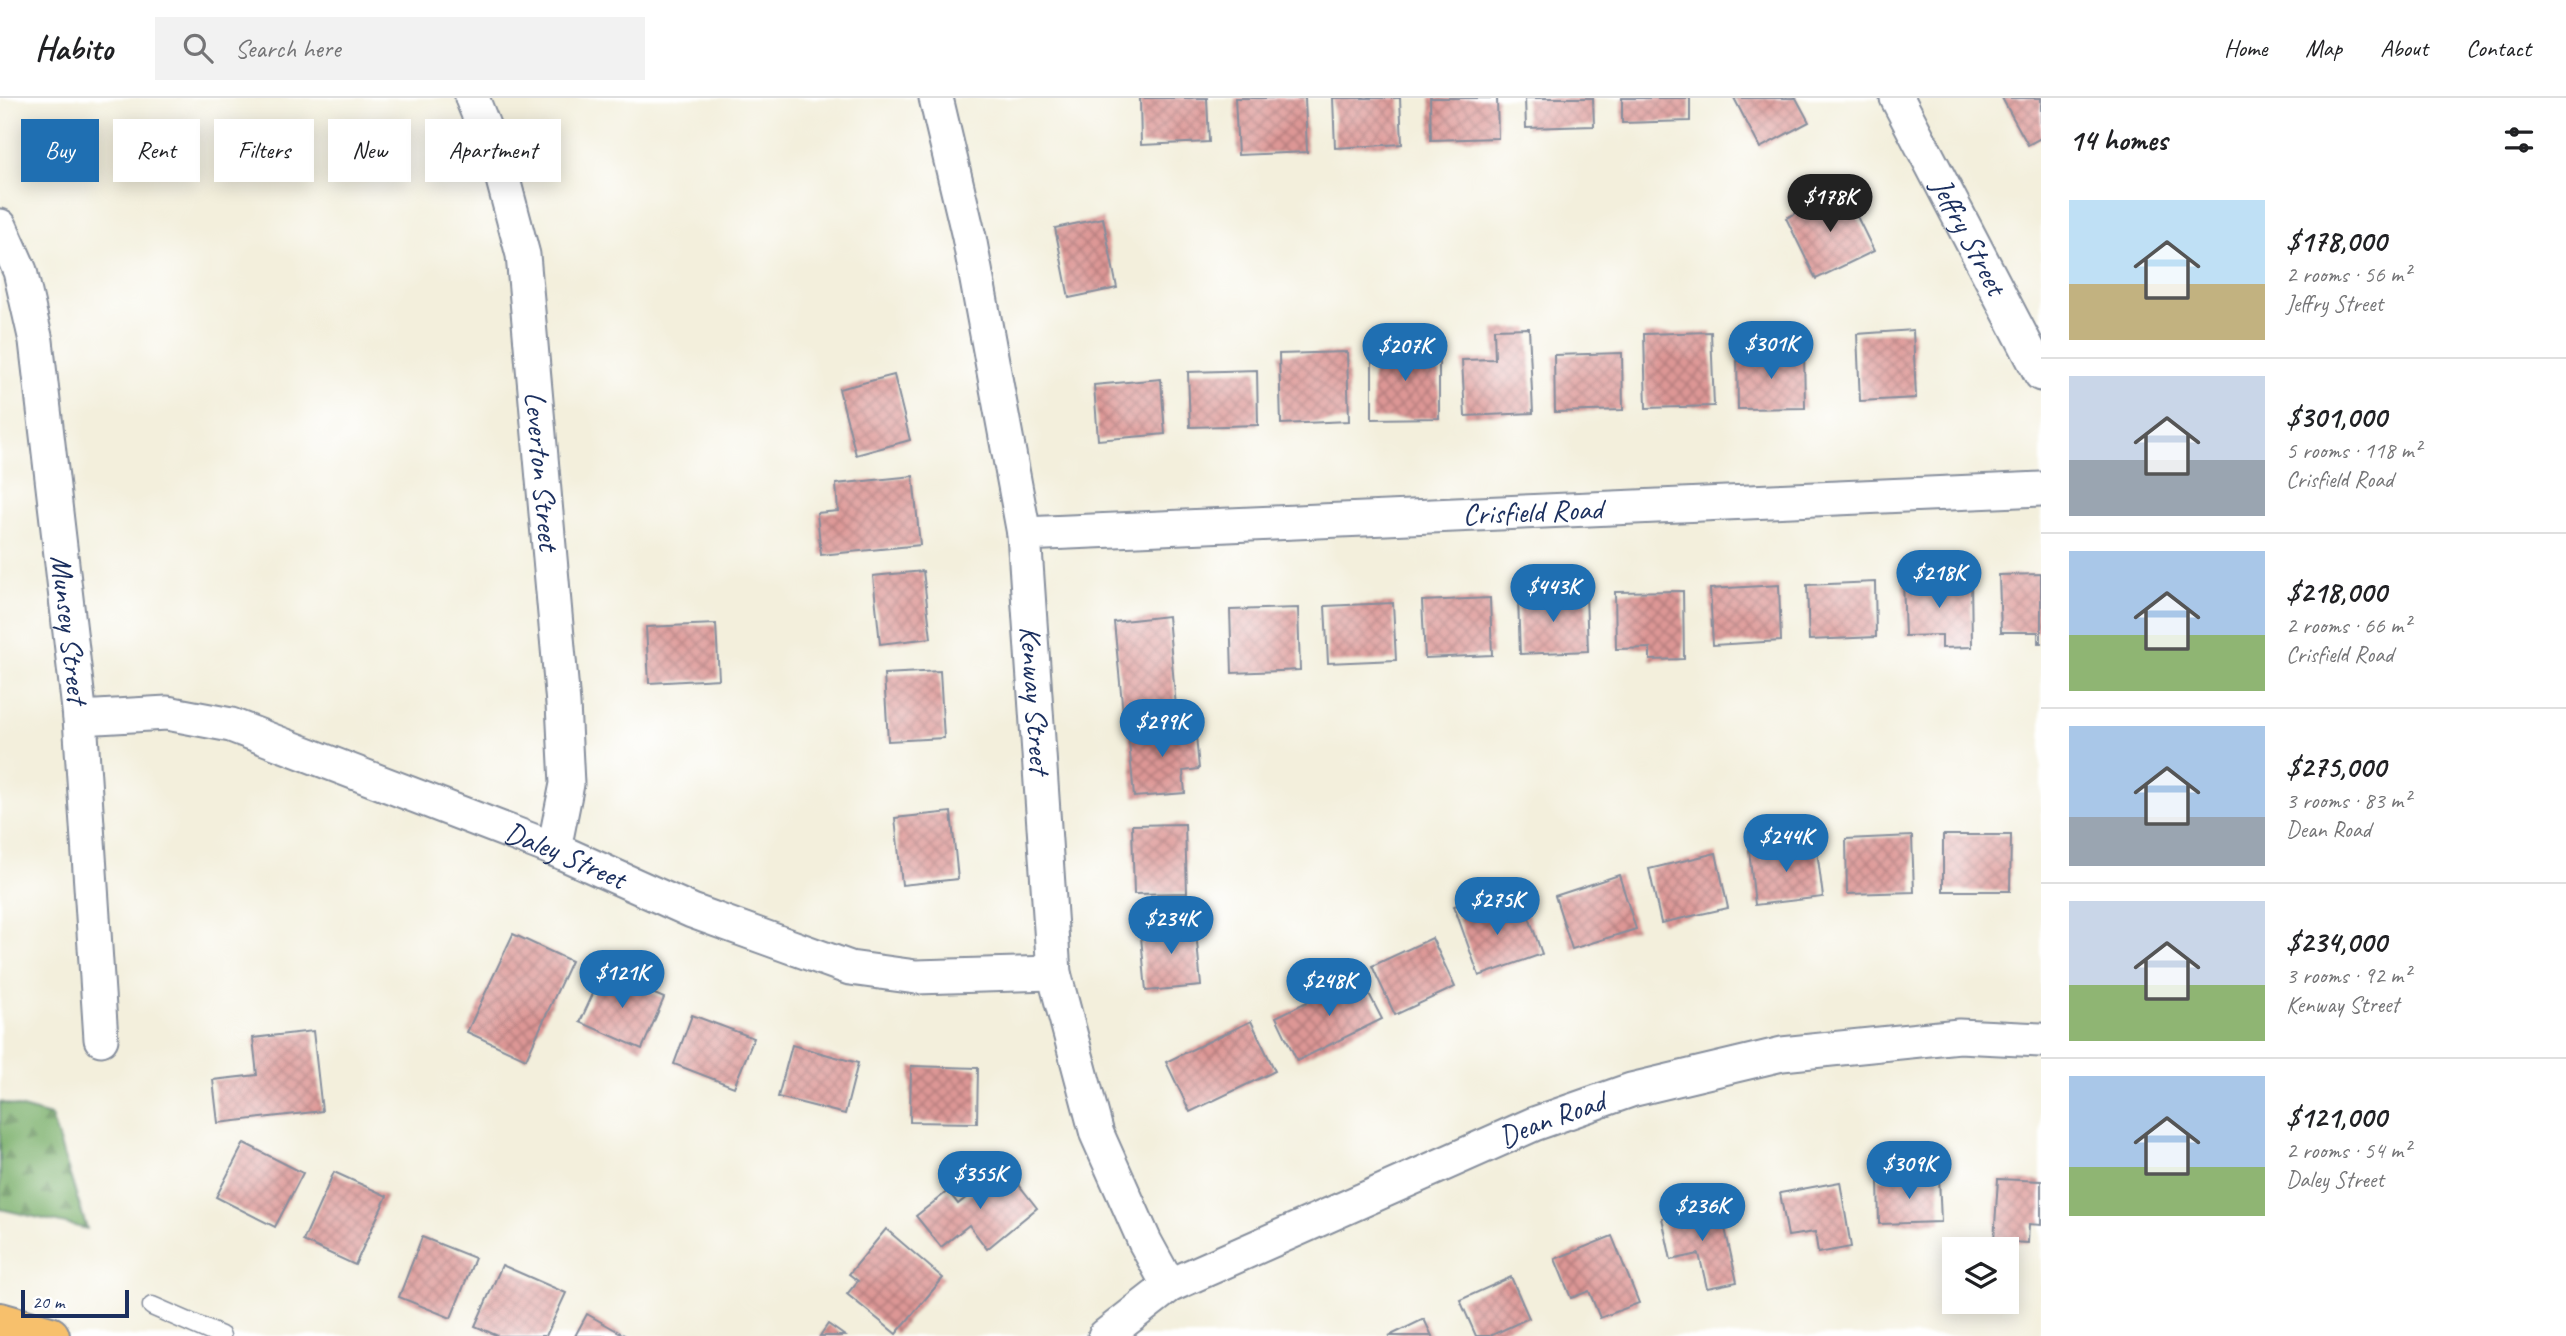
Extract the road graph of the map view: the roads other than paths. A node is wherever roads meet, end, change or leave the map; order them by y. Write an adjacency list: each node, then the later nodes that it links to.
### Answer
1 (472, 98): 9 (street, Leverton Street)
2 (936, 98): 7 (street, Kenway Street)
3 (1897, 98): 5 (street, Jeffry Street)
4 (0, 226): 8 (street, Munsey Street)
5 (2041, 374)
6 (2041, 489): 7 (street, Crisfield Road)
7 (1024, 534): 10 (street, Kenway Street)
8 (80, 718): 9 (street, Daley Street); 11 (street, Munsey Street)
9 (554, 849): 10 (street, Daley Street)
10 (1054, 973): 13 (street, Kenway Street)
11 (101, 1039)
12 (2041, 1040): 13 (street, Dean Road)
13 (1169, 1286): 18 (street, Dean Road)
14 (152, 1306): 17 (lane)
15 (0, 1322): 16 (main road)
16 (50, 1336)
17 (221, 1336)
18 (1105, 1336)

